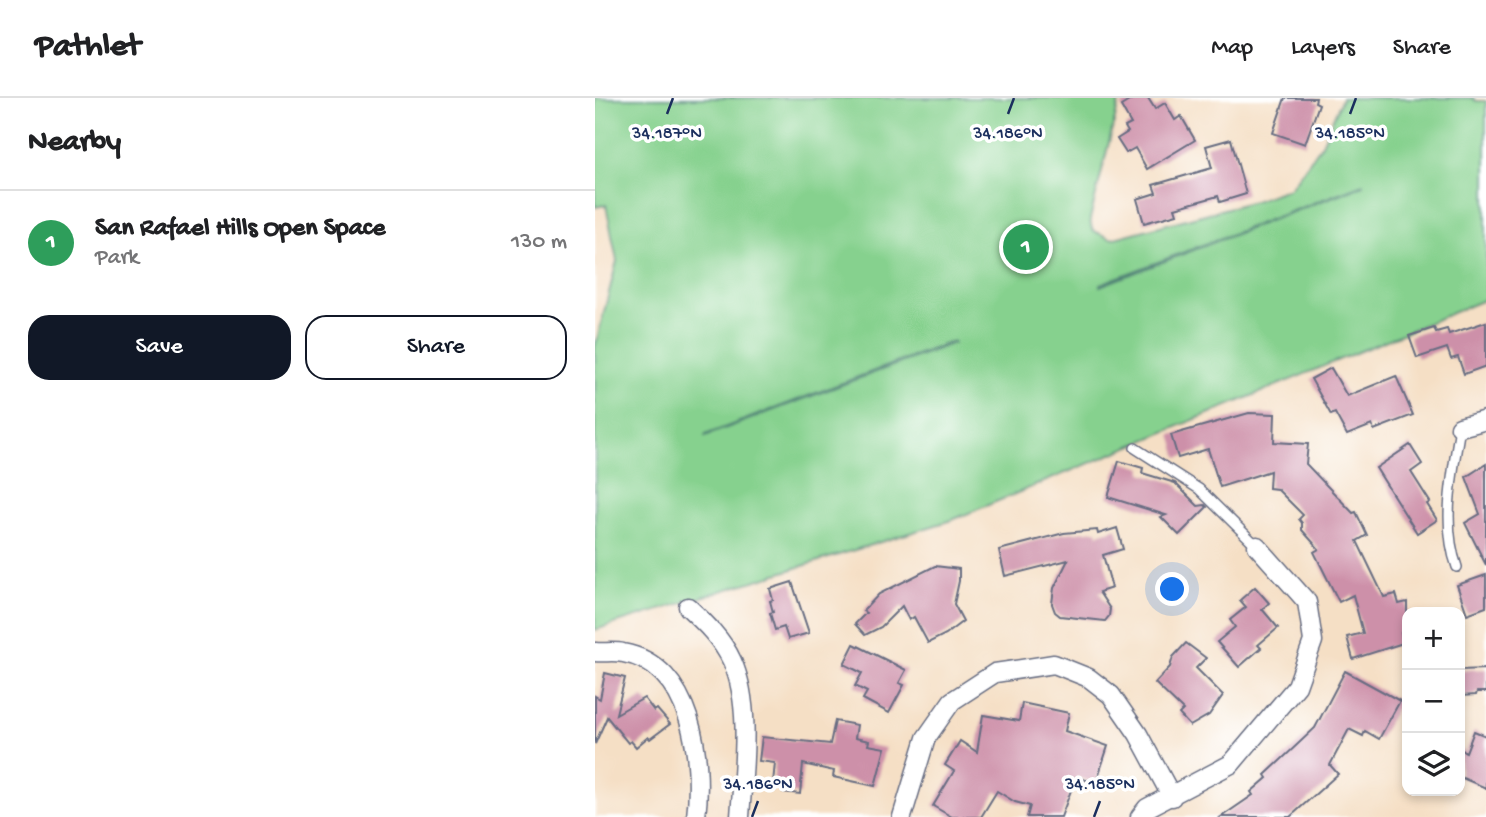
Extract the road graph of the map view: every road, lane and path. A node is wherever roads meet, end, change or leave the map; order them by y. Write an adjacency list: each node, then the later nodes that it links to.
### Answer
1 (1486, 419): 2 (street)
2 (1459, 427): 5 (lane)
3 (1135, 449): 4 (lane)
4 (1257, 546): 8 (street)
5 (1457, 567)
6 (688, 607): 10 (street)
7 (595, 652): 9 (street)
8 (1172, 797): 11 (street); 12 (street)
9 (696, 817)
10 (740, 817)
11 (902, 817)
12 (1140, 817)

